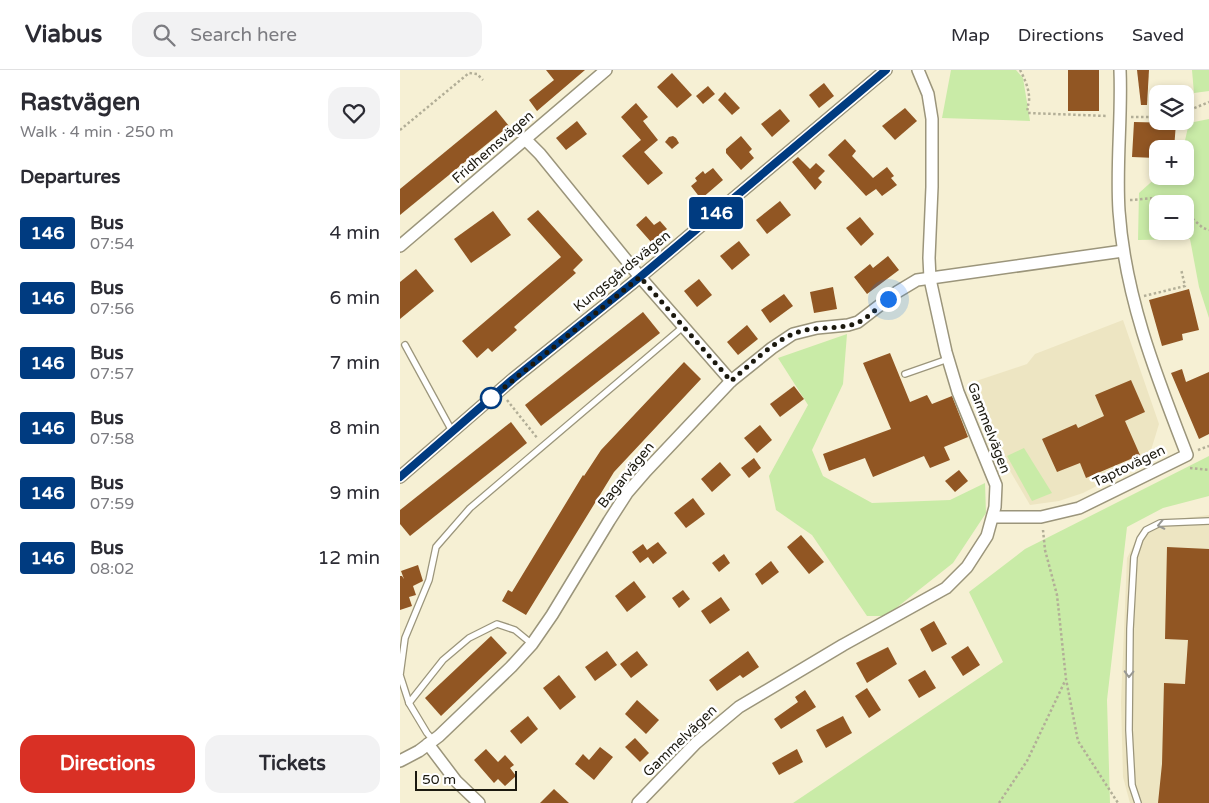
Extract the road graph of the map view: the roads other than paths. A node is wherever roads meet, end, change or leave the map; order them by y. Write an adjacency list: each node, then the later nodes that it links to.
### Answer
1 (606, 70): 5 (street, Fridhemsvägen)
2 (886, 70): 8 (street, Kungsgårdsvägen)
3 (918, 70): 9 (street, Gammelvägen)
4 (1120, 70): 7 (street, Taptovägen)
5 (526, 140): 6 (street, Fridhemsvägen); 8 (street)
6 (400, 246)
7 (1123, 251): 9 (street); 17 (street, Taptovägen)
8 (640, 277): 10 (street); 15 (street, Kungsgårdsvägen)
9 (930, 278): 12 (street, Gammelvägen); 14 (street, Bagarvägen)
10 (684, 326): 14 (street); 20 (lane)
11 (405, 345): 15 (lane)
12 (948, 359): 13 (lane); 17 (street, Gammelvägen)
13 (905, 374)
14 (731, 381): 19 (street, Bagarvägen)
15 (452, 431): 16 (street, Kungsgårdsvägen)
16 (400, 477)
17 (993, 516): 24 (street, Gammelvägen)
18 (1209, 521): 25 (lane, one-way to 25)
19 (532, 644): 20 (lane); 21 (street, Bagarvägen)
20 (408, 703): 21 (lane)
21 (430, 742): 22 (street, Bagarvägen); 23 (street)
22 (400, 761)
23 (479, 803)
24 (638, 803)
25 (1138, 803)

